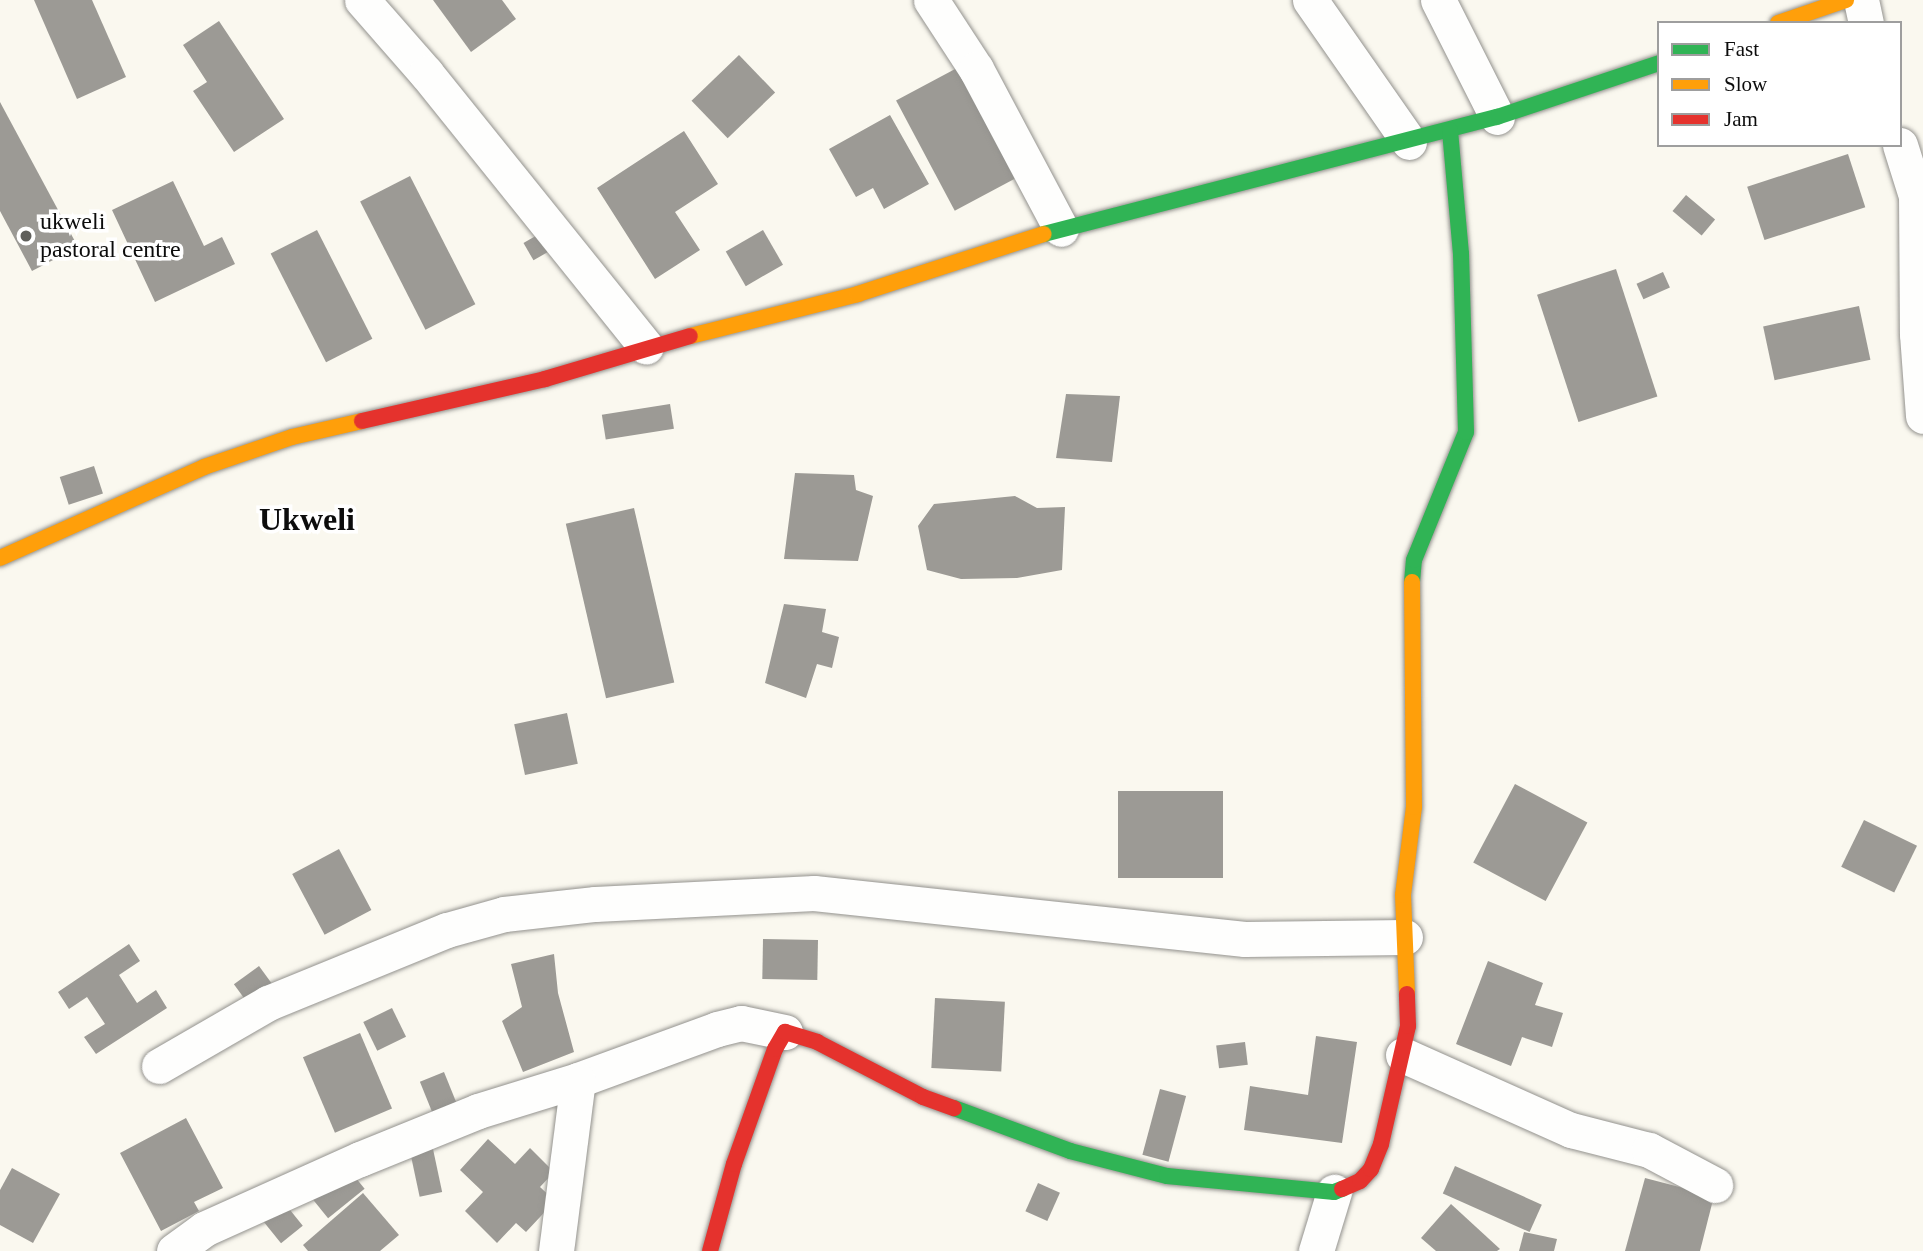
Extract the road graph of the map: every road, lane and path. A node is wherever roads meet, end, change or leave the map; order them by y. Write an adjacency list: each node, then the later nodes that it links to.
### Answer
1 (362, 0): 15 (street)
2 (931, 0): 14 (street)
3 (1310, 0): 12 (street)
4 (1438, 0): 10 (street)
5 (1846, 0): 7 (street)
6 (1861, 0): 8 (street)
7 (1785, 21)
8 (1866, 21)
9 (1657, 64): 10 (street)
10 (1497, 117): 11 (street)
11 (1450, 130): 12 (street); 18 (street)
12 (1409, 142): 14 (street)
13 (1901, 147): 16 (street)
14 (1060, 229): 15 (street)
15 (646, 347): 17 (street)
16 (1923, 416)
17 (0, 558)
18 (1405, 937): 20 (street); 21 (street)
19 (785, 1032): 22 (street); 24 (street); 27 (street)
20 (1403, 1055): 23 (street); 24 (street)
21 (159, 1066)
22 (578, 1080): 25 (street); 26 (street)
23 (1715, 1185)
24 (1334, 1192): 28 (street)
25 (174, 1251)
26 (555, 1251)
27 (710, 1251)
28 (1316, 1251)

